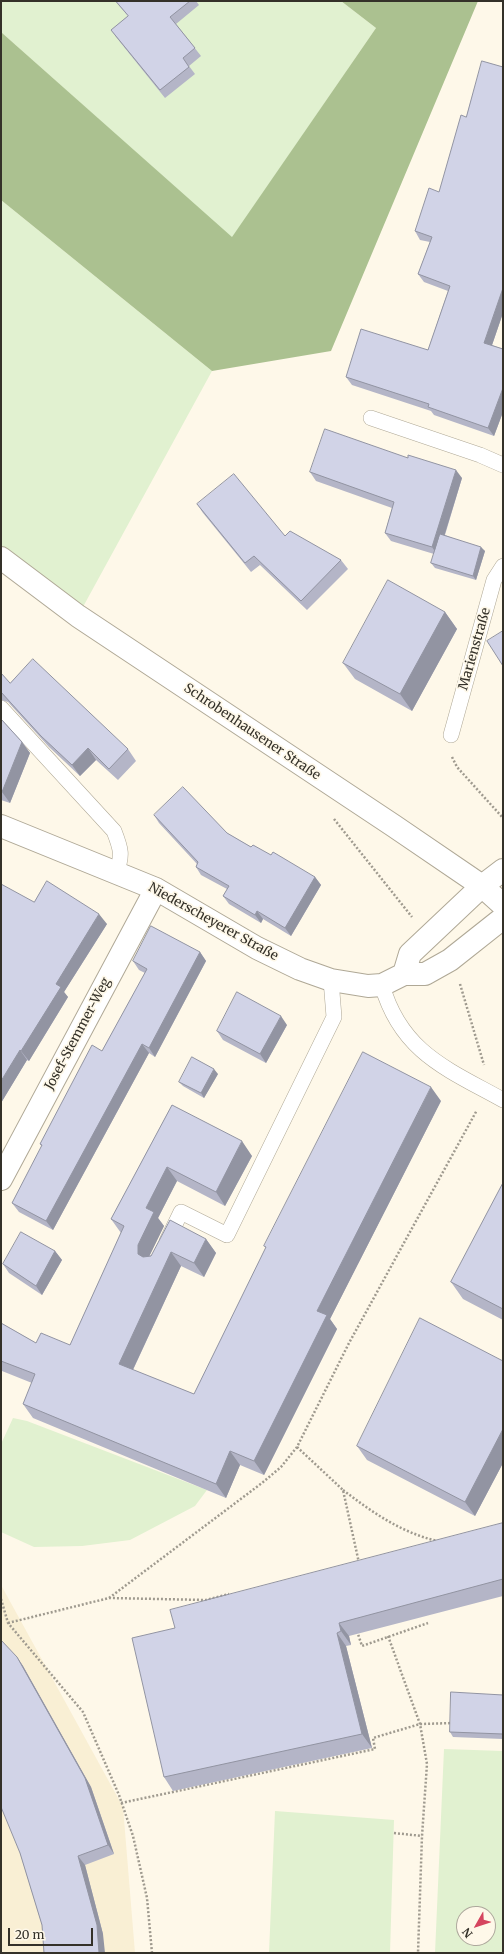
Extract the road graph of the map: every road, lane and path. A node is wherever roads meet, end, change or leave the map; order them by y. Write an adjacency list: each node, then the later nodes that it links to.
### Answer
1 (371, 418): 2 (lane)
2 (503, 464)
3 (1, 558): 12 (street, Schrobenhausener Straße)
4 (503, 566): 6 (lane, Marienstraße)
5 (1, 708): 11 (lane)
6 (451, 735): 8 (path)
7 (333, 817): 16 (path)
8 (503, 818)
9 (1, 826): 11 (street, Niederscheyerer Straße)
10 (503, 870): 12 (street)
11 (116, 873): 13 (street, Niederscheyerer Straße)
12 (482, 886): 14 (street, Schrobenhausener Straße); 16 (street)
13 (156, 889): 19 (street, Niederscheyerer Straße); 23 (street, Josef-Stemmer-Weg)
14 (503, 904)
15 (503, 918): 17 (street, Niederscheyerer Straße)
16 (428, 936): 18 (street)
17 (450, 960): 18 (street, Niederscheyerer Straße); 21 (path)
18 (404, 974): 20 (street, Niederscheyerer Straße)
19 (332, 980): 20 (street, Niederscheyerer Straße); 24 (lane)
20 (382, 985): 21 (lane)
21 (487, 1091): 22 (lane); 25 (path)
22 (503, 1100)
23 (1, 1179)
24 (159, 1257)
25 (297, 1446): 26 (path); 30 (path)
26 (343, 1490): 27 (path); 28 (path)
27 (434, 1544)
28 (353, 1567)
29 (230, 1594): 30 (path)
30 (109, 1598): 32 (path)
31 (1, 1599): 32 (path)
32 (8, 1623): 38 (path)
33 (428, 1623): 35 (path)
34 (356, 1626): 35 (path)
35 (388, 1636): 37 (path)
36 (453, 1723): 37 (path)
37 (420, 1724): 38 (path); 40 (path)
38 (121, 1803): 41 (path)
39 (394, 1833): 40 (path)
40 (422, 1836): 42 (path)
41 (152, 1953)
42 (418, 1953)

